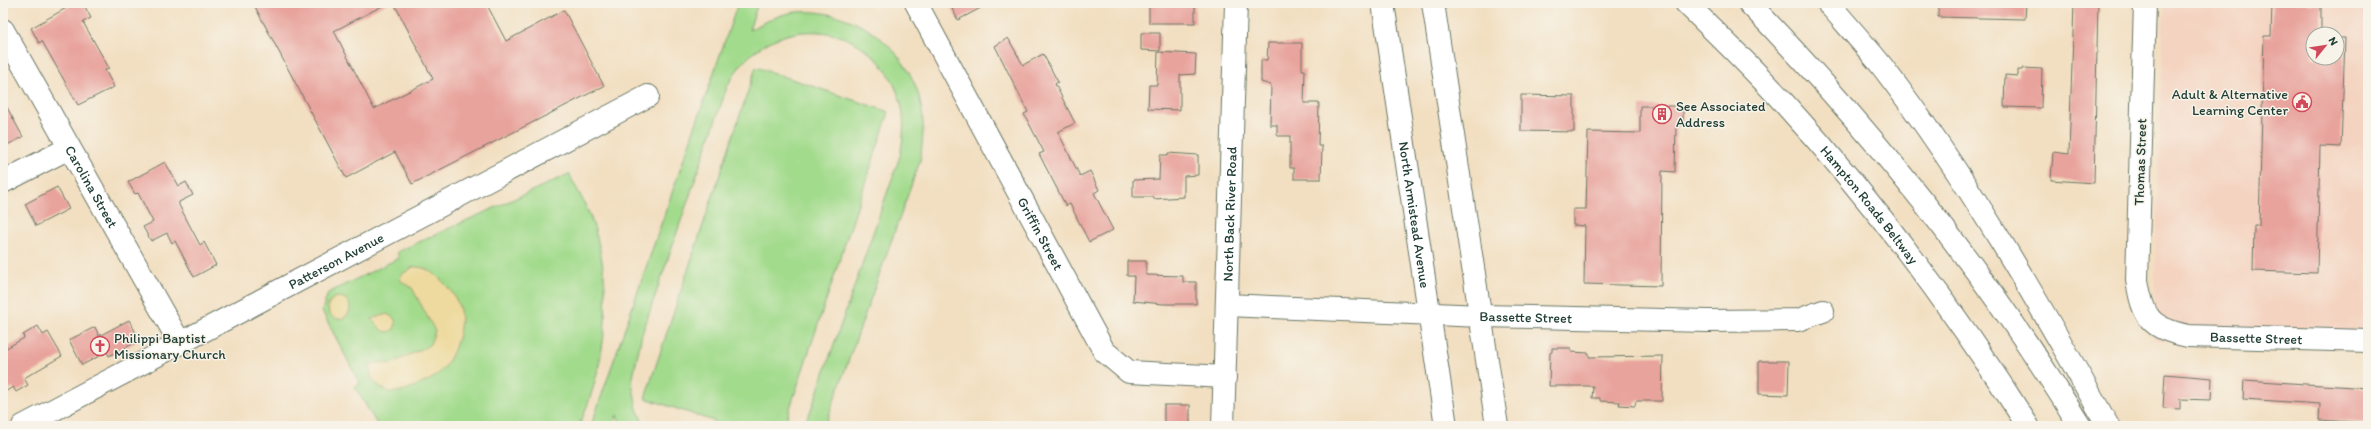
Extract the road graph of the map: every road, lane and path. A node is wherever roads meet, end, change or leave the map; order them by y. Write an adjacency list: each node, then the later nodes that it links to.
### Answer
1 (916, 3): 20 (main road, Griffin Street)
2 (1236, 3): 13 (main road, North Back River Road)
3 (1383, 3): 15 (main road, North Armistead Avenue)
4 (1433, 3): 16 (main road)
5 (1686, 3): 25 (main road, Hampton Roads Beltway)
6 (1749, 3): 26 (main road)
7 (1828, 3): 27 (main road)
8 (2145, 3): 17 (main road, Thomas Street)
9 (3, 30): 11 (main road, Carolina Street)
10 (648, 96): 19 (main road, Patterson Avenue)
11 (68, 148): 12 (main road); 19 (main road, Carolina Street)
12 (3, 182)
13 (1227, 305): 15 (main road, Bassette Street); 20 (main road, North Back River Road)
14 (1823, 311): 16 (main road, Bassette Street)
15 (1429, 314): 16 (main road, Bassette Street); 23 (main road, North Armistead Avenue)
16 (1481, 316): 24 (main road)
17 (2149, 319): 18 (main road, Bassette Street)
18 (2368, 341)
19 (180, 343): 21 (main road, Patterson Avenue)
20 (1225, 377): 22 (main road, North Back River Road)
21 (24, 426)
22 (1223, 426)
23 (1446, 426)
24 (1497, 426)
25 (2028, 426)
26 (2080, 426)
27 (2108, 426)

